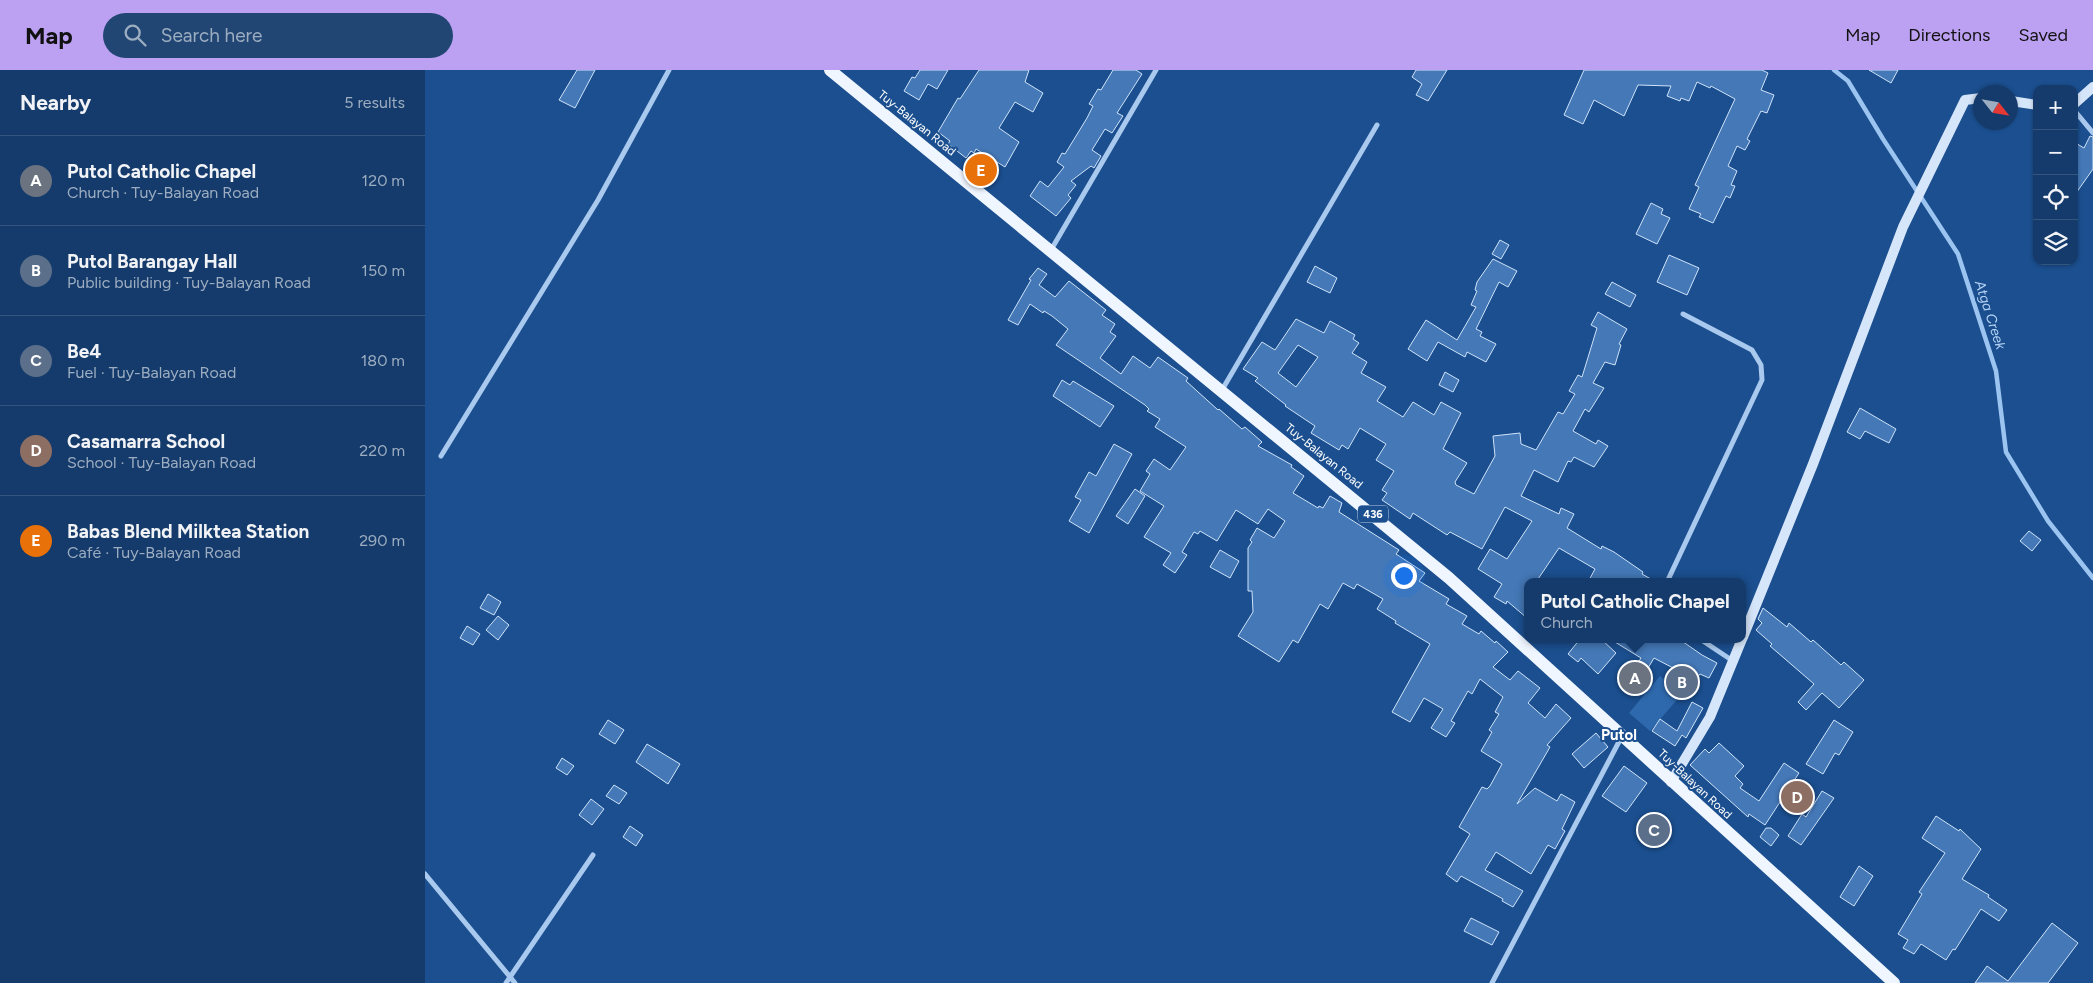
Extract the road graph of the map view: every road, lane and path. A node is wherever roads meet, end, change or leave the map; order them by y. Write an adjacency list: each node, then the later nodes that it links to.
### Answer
1 (669, 70): 15 (street)
2 (830, 70): 12 (main road, Tuy-Balayan Road / 436)
3 (1156, 70): 12 (street)
4 (2093, 87): 6 (street)
5 (1973, 99): 17 (street)
6 (2078, 100)
7 (2018, 101): 8 (street)
8 (2033, 104)
9 (2078, 115): 11 (street)
10 (1377, 125): 14 (street)
11 (2093, 133)
12 (1051, 250): 14 (main road, Tuy-Balayan Road / 436)
13 (1683, 314): 16 (street)
14 (1222, 390): 21 (main road, Tuy-Balayan Road / 436)
15 (441, 456)
16 (1669, 578)
17 (1746, 628)
18 (1707, 643): 20 (street)
19 (1740, 643): 20 (street)
20 (1733, 661): 22 (street)
21 (1622, 735): 22 (main road, Tuy-Balayan Road / 436); 28 (street)
22 (1671, 782): 29 (main road, Tuy-Balayan Road / 436)
23 (593, 855): 25 (street)
24 (425, 874): 25 (street)
25 (510, 977): 26 (street); 27 (street)
26 (506, 983)
27 (515, 983)
28 (1492, 983)
29 (1894, 983)

